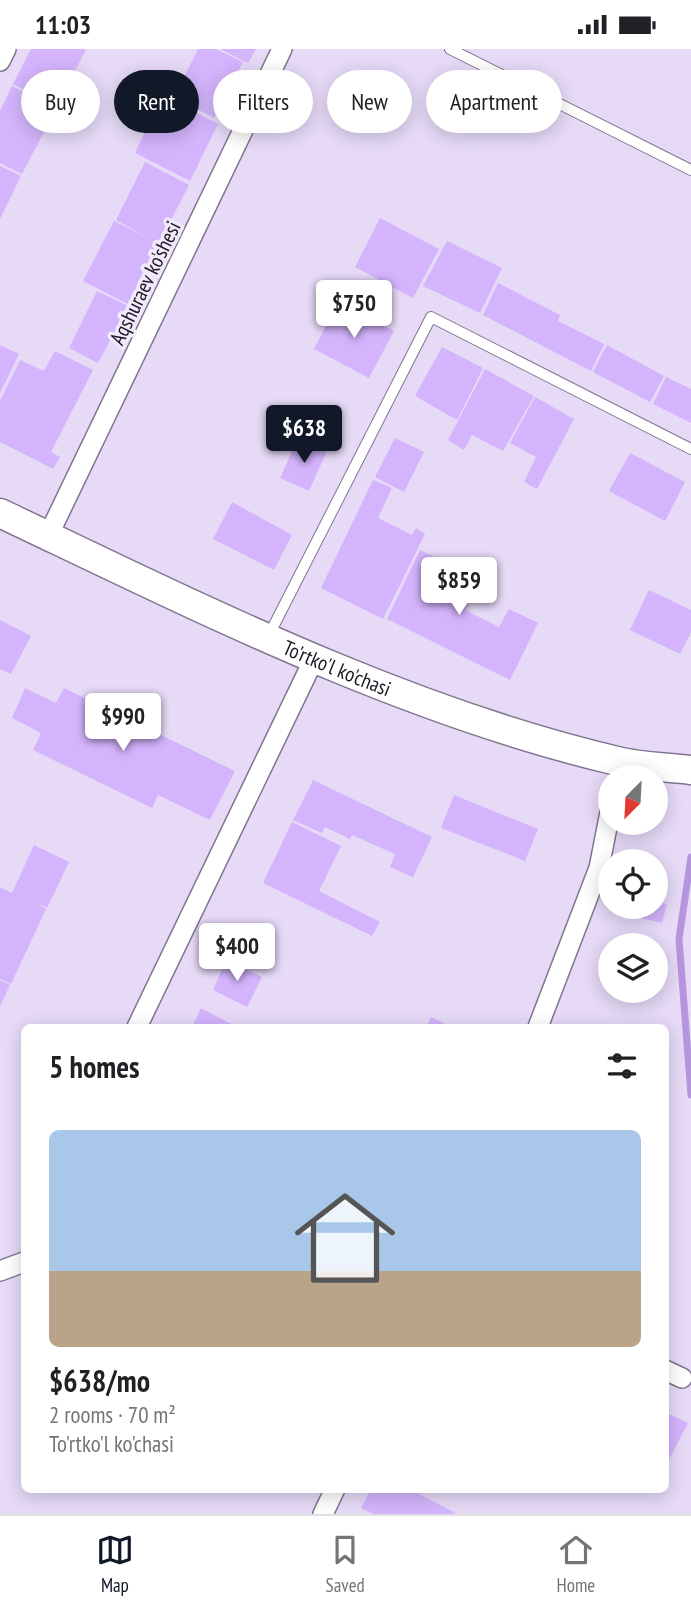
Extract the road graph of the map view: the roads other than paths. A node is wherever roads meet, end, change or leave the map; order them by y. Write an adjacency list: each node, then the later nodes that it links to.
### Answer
1 (6, 49): 4 (street)
2 (282, 49): 8 (street, Aqshuraev ko'shesi)
3 (450, 49): 5 (lane)
4 (0, 61)
5 (691, 170)
6 (691, 449): 9 (lane)
7 (0, 513): 8 (street, To'rtko'l ko'chasi)
8 (48, 536): 9 (street, To'rtko'l ko'chasi)
9 (267, 638): 10 (street, To'rtko'l ko'chasi)
10 (314, 659): 11 (street, To'rtko'l ko'chasi); 15 (street)
11 (603, 765)
12 (668, 770): 13 (street, To'rtko'l ko'chasi)
13 (691, 770)
14 (605, 835): 16 (street)
15 (138, 1024)
16 (539, 1024)
17 (21, 1263): 18 (street)
18 (0, 1271)
19 (333, 1493): 20 (street)
20 (323, 1514)

